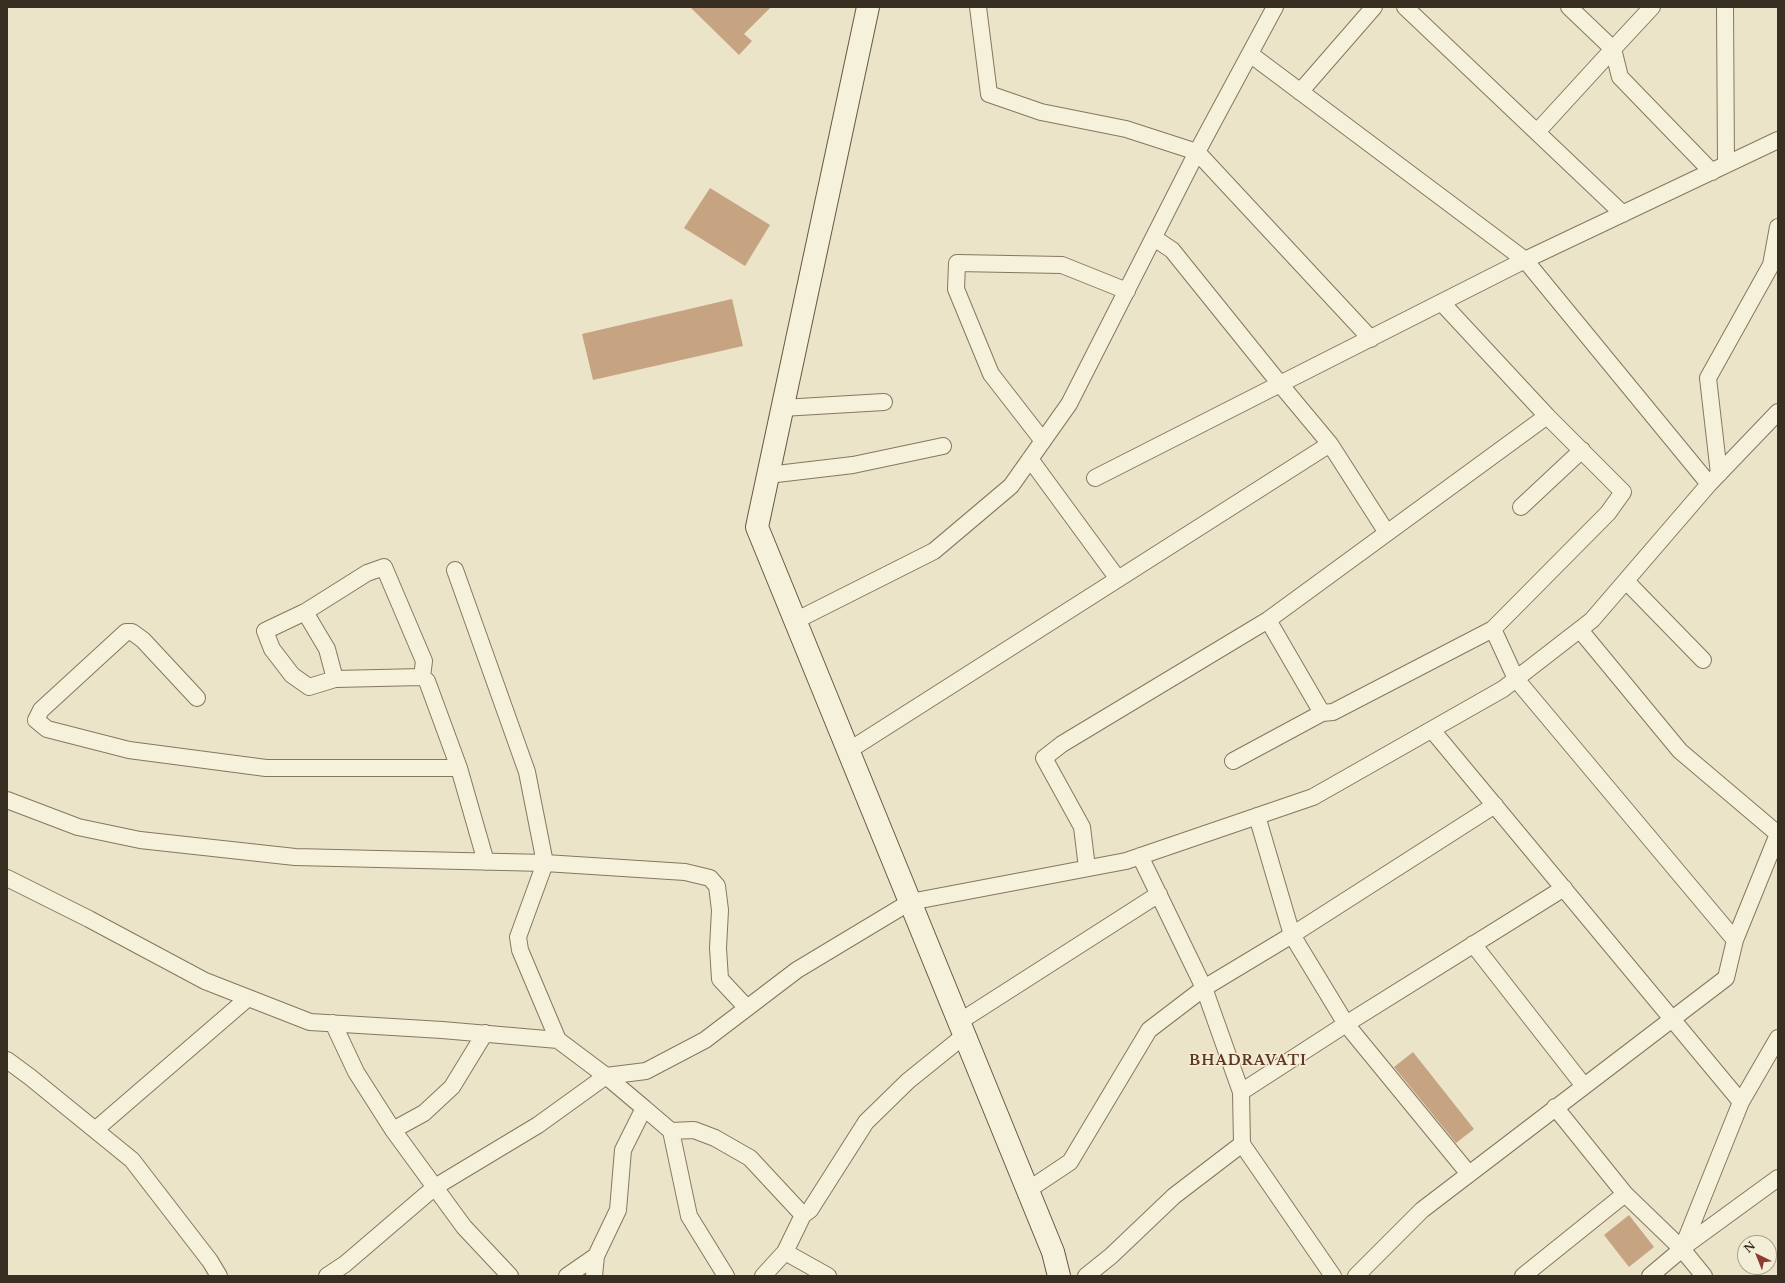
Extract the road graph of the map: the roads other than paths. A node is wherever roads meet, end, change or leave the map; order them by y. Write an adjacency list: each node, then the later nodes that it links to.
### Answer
1 (868, 7): 25 (street)
2 (978, 7): 14 (street)
3 (1275, 7): 10 (street)
4 (1374, 7): 11 (street)
5 (1405, 7): 12 (street)
6 (1569, 7): 9 (street)
7 (1652, 7): 9 (street)
8 (1725, 7): 15 (street)
9 (1613, 49): 12 (street); 15 (street)
10 (1250, 54): 11 (street); 14 (street)
11 (1300, 92): 19 (street)
12 (1537, 132): 16 (street)
13 (1778, 140): 15 (street)
14 (1197, 152): 18 (street); 22 (street)
15 (1719, 168): 16 (street)
16 (1623, 214): 19 (street)
17 (1778, 227): 35 (street)
18 (1154, 238): 20 (street); 23 (street)
19 (1525, 260): 21 (street); 35 (street)
20 (1127, 291): 28 (street); 28 (street)
21 (1442, 302): 22 (street); 27 (street)
22 (1370, 338): 23 (street)
23 (1280, 384): 29 (street); 34 (street)
24 (884, 402): 25 (street)
25 (782, 408): 33 (street)
26 (1778, 412): 35 (street)
27 (1548, 416): 31 (street); 37 (street)
28 (1043, 441): 32 (street)
29 (1330, 444): 37 (street); 39 (street)
30 (943, 446): 33 (street)
31 (1582, 450): 36 (street); 44 (street)
32 (1030, 459): 39 (street); 43 (street)
33 (768, 475): 43 (street)
34 (1096, 478)
35 (1714, 479): 40 (street)
36 (1521, 507)
37 (1387, 533): 42 (street)
38 (455, 570): 62 (street)
39 (1118, 578): 53 (street)
40 (1626, 581): 45 (street); 46 (street)
41 (305, 612): 47 (street); 48 (street); 48 (street)
42 (1268, 620): 51 (street); 63 (street)
43 (796, 621): 53 (street)
44 (1493, 629): 49 (street); 51 (street)
45 (1580, 630): 49 (street); 59 (street)
46 (1703, 660)
47 (422, 677): 48 (street); 55 (street)
48 (335, 679)
49 (1516, 679): 52 (street); 69 (street)
50 (197, 698): 55 (street)
51 (1322, 713): 54 (street)
52 (1432, 730): 57 (street); 58 (street)
53 (848, 751): 67 (street)
54 (1233, 761)
55 (459, 768): 61 (street)
56 (7, 800): 61 (street)
57 (1495, 805): 65 (street); 68 (street)
58 (1257, 816): 60 (street); 68 (street)
59 (1778, 834): 69 (street)
60 (1140, 856): 63 (street); 66 (street)
61 (486, 862): 62 (street)
62 (545, 863): 73 (street); 80 (street)
63 (1087, 868): 67 (street)
64 (7, 878): 72 (street)
65 (1564, 888): 70 (street); 74 (street)
66 (1159, 894): 71 (street); 77 (street)
67 (910, 902): 73 (street); 77 (street)
68 (1292, 935): 71 (street); 76 (street)
69 (1735, 940): 74 (street)
70 (1473, 944): 76 (street); 83 (street)
71 (1204, 988): 84 (street); 95 (street)
72 (248, 998): 75 (street); 88 (street)
73 (747, 1008): 82 (street)
74 (1672, 1019): 83 (street); 85 (street)
75 (333, 1023): 78 (street); 89 (street)
76 (1346, 1024): 84 (street); 92 (street)
77 (962, 1029): 95 (street); 97 (street)
78 (485, 1033): 80 (street); 89 (street)
79 (1778, 1038): 85 (street)
80 (558, 1040): 82 (street)
81 (7, 1060): 88 (street)
82 (606, 1076): 87 (street); 94 (street)
83 (1584, 1086): 86 (street)
84 (1241, 1092): 91 (street)
85 (1741, 1102): 98 (street)
86 (1556, 1107): 92 (street); 96 (street)
87 (644, 1108): 90 (street); 100 (street)
88 (95, 1130): 101 (street)
89 (393, 1130): 94 (street)
90 (671, 1131): 97 (street); 106 (street)
91 (1242, 1144): 110 (street); 111 (street)
92 (1468, 1174): 112 (street)
93 (1778, 1178): 98 (street)
94 (435, 1187): 102 (street); 103 (street)
95 (1028, 1190): 109 (street)
96 (1625, 1194): 98 (street); 113 (street)
97 (803, 1215): 99 (street)
98 (1682, 1249): 114 (street); 115 (street)
99 (785, 1252): 107 (street); 108 (street)
100 (596, 1256): 104 (street); 105 (street)
101 (219, 1276)
102 (327, 1276)
103 (510, 1276)
104 (567, 1276)
105 (594, 1276)
106 (726, 1276)
107 (763, 1276)
108 (828, 1276)
109 (1059, 1276)
110 (1086, 1276)
111 (1333, 1276)
112 (1356, 1276)
113 (1523, 1276)
114 (1650, 1276)
115 (1704, 1276)

